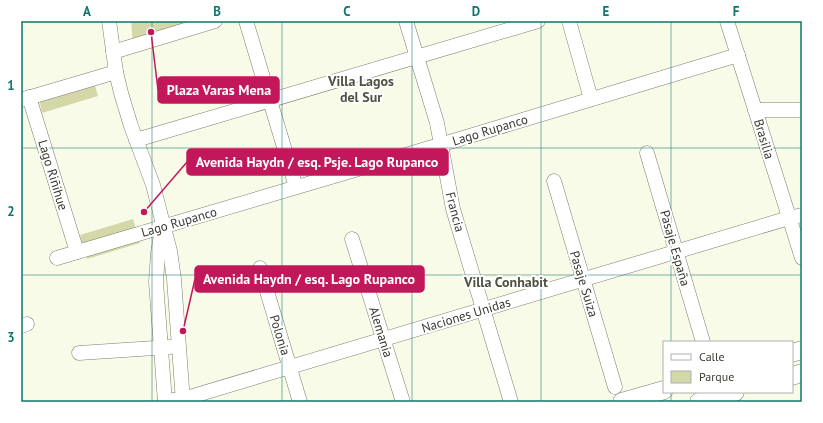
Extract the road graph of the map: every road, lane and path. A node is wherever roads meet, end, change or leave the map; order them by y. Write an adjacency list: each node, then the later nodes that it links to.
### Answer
1 (109, 21): 8 (street)
2 (215, 21): 8 (street)
3 (246, 21): 14 (street)
4 (406, 21): 10 (street, Francia)
5 (538, 21): 10 (street)
6 (569, 21): 13 (street)
7 (727, 21): 9 (street, Brasilia)
8 (113, 52): 11 (street)
9 (738, 55): 13 (street, Lago Rupanco); 15 (street, Brasilia)
10 (417, 57): 14 (street); 18 (street, Francia)
11 (116, 72): 12 (street); 17 (street)
12 (25, 99): 25 (street, Lago Riñihue)
13 (591, 99): 18 (street, Lago Rupanco)
14 (270, 100): 17 (street); 21 (street)
15 (755, 110): 16 (street); 22 (street, Brasilia)
16 (802, 110)
17 (136, 140): 23 (street)
18 (442, 144): 21 (street, Lago Rupanco); 31 (street, Francia)
19 (647, 153): 26 (street, Pasaje España)
20 (554, 181): 30 (street, Pasaje Suiza)
21 (296, 187): 23 (street, Lago Rupanco)
22 (795, 217): 26 (street, Naciones Unidas); 28 (street, Brasilia)
23 (163, 227): 25 (street, Lago Rupanco); 34 (street); 35 (street)
24 (352, 239): 32 (street, Alemania)
25 (78, 252): 27 (street, Lago Rupanco)
26 (676, 252): 30 (street, Naciones Unidas); 33 (street, Pasaje España)
27 (57, 258)
28 (802, 258)
29 (260, 268): 37 (street, Polonia)
30 (583, 280): 31 (street, Naciones Unidas); 40 (street, Pasaje Suiza)
31 (484, 310): 32 (street, Naciones Unidas); 45 (street, Francia)
32 (383, 340): 37 (street, Naciones Unidas); 44 (street, Alemania)
33 (703, 341)
34 (179, 346): 35 (street); 41 (street)
35 (161, 347): 36 (street); 42 (street)
36 (78, 353)
37 (290, 367): 41 (street, Naciones Unidas); 43 (street, Polonia)
38 (663, 390): 40 (main road)
39 (731, 393): 46 (main road)
40 (618, 394)
41 (183, 400): 42 (street, Naciones Unidas)
42 (165, 401)
43 (300, 402)
44 (403, 402)
45 (511, 402)
46 (699, 402)

